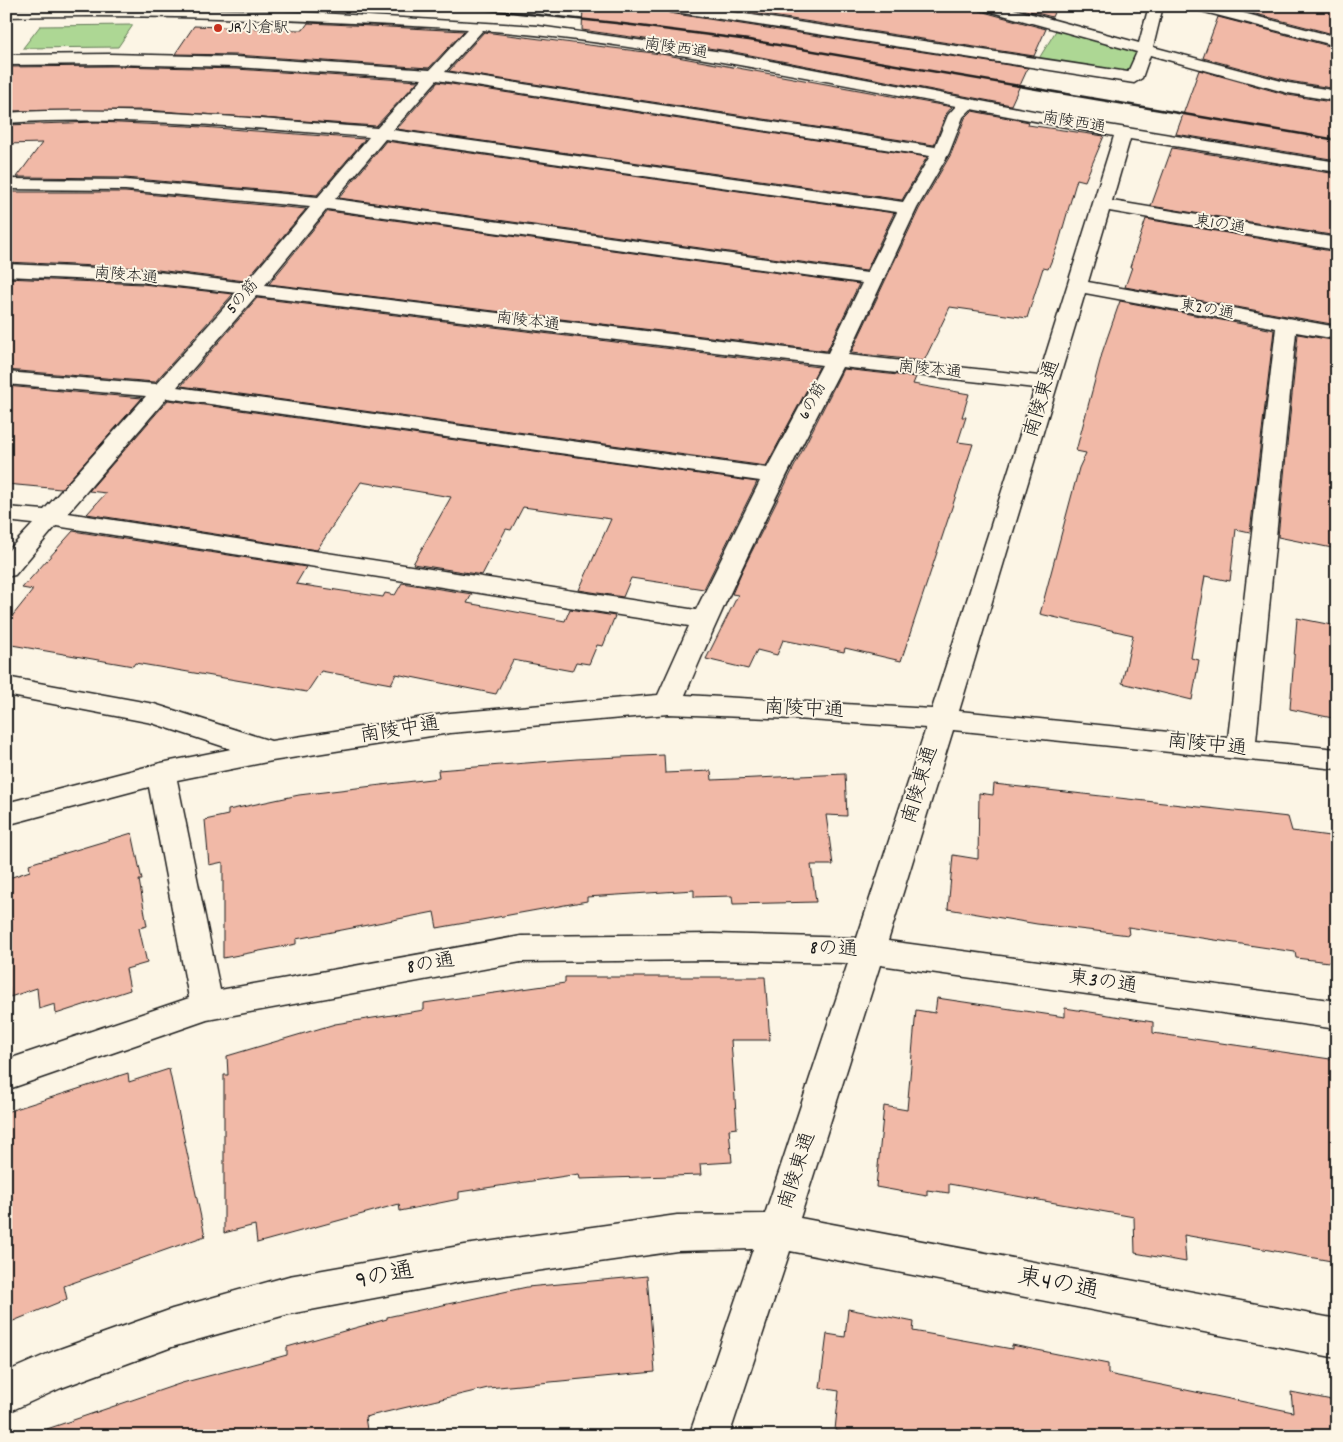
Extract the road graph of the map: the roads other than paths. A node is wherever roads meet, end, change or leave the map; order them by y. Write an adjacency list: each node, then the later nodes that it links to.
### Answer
1 (670, 6): 8 (street)
2 (986, 6): 8 (street)
3 (1156, 6): 8 (street)
4 (1198, 6): 7 (street)
5 (6, 13): 6 (street, 南陵西通)
6 (479, 25): 10 (street, 5の筋); 12 (street, 南陵西通)
7 (1337, 42)
8 (1145, 50): 11 (street)
9 (6, 60): 10 (street)
10 (434, 75): 15 (street, 5の筋); 16 (street)
11 (1337, 96)
12 (967, 104): 14 (street, 南陵西通); 16 (street, 6の筋)
13 (6, 118): 15 (street)
14 (1124, 132): 17 (street, 南陵西通); 20 (street, 南陵東通)
15 (381, 133): 19 (street, 5の筋); 21 (street)
16 (941, 153): 21 (street, 6の筋)
17 (1337, 167)
18 (6, 184): 19 (street)
19 (324, 203): 24 (street); 26 (street, 5の筋)
20 (1103, 206): 22 (street, 東1の通); 25 (street, 南陵東通)
21 (908, 208): 24 (street, 6の筋)
22 (1337, 244)
23 (6, 270): 26 (street, 南陵本通)
24 (872, 279): 29 (street, 6の筋)
25 (1078, 286): 27 (street, 東2の通); 31 (street, 南陵東通)
26 (251, 289): 29 (street, 南陵本通); 32 (street, 5の筋)
27 (1287, 324): 28 (street, 東2の通); 41 (street)
28 (1337, 332)
29 (835, 360): 31 (street, 南陵本通); 33 (street, 6の筋)
30 (6, 378): 32 (street)
31 (1049, 383): 40 (street, 南陵東通)
32 (161, 391): 33 (street); 35 (street, 5の筋)
33 (774, 476): 37 (street, 6の筋)
34 (6, 514): 35 (street)
35 (50, 518): 36 (street, 5の筋); 37 (street)
36 (6, 569)
37 (704, 620): 39 (street, 6の筋)
38 (6, 686): 42 (street, 南陵中通)
39 (668, 704): 40 (street, 南陵中通); 42 (street, 南陵中通)
40 (942, 719): 41 (street, 南陵中通); 46 (street, 南陵東通)
41 (1241, 750): 43 (street, 南陵中通)
42 (272, 751): 44 (street, 南陵中通)
43 (1337, 759)
44 (161, 773): 45 (street, 南陵中通); 47 (street)
45 (6, 814)
46 (869, 951): 47 (street, 8の通); 48 (street, 東3の通); 50 (street, 南陵東通)
47 (207, 1006): 49 (street, 8の通)
48 (1337, 1015)
49 (6, 1074)
50 (778, 1231): 51 (street, 東4の通); 52 (street, 9の通); 53 (street, 南陵東通)
51 (1337, 1339)
52 (6, 1393)
53 (709, 1436)

